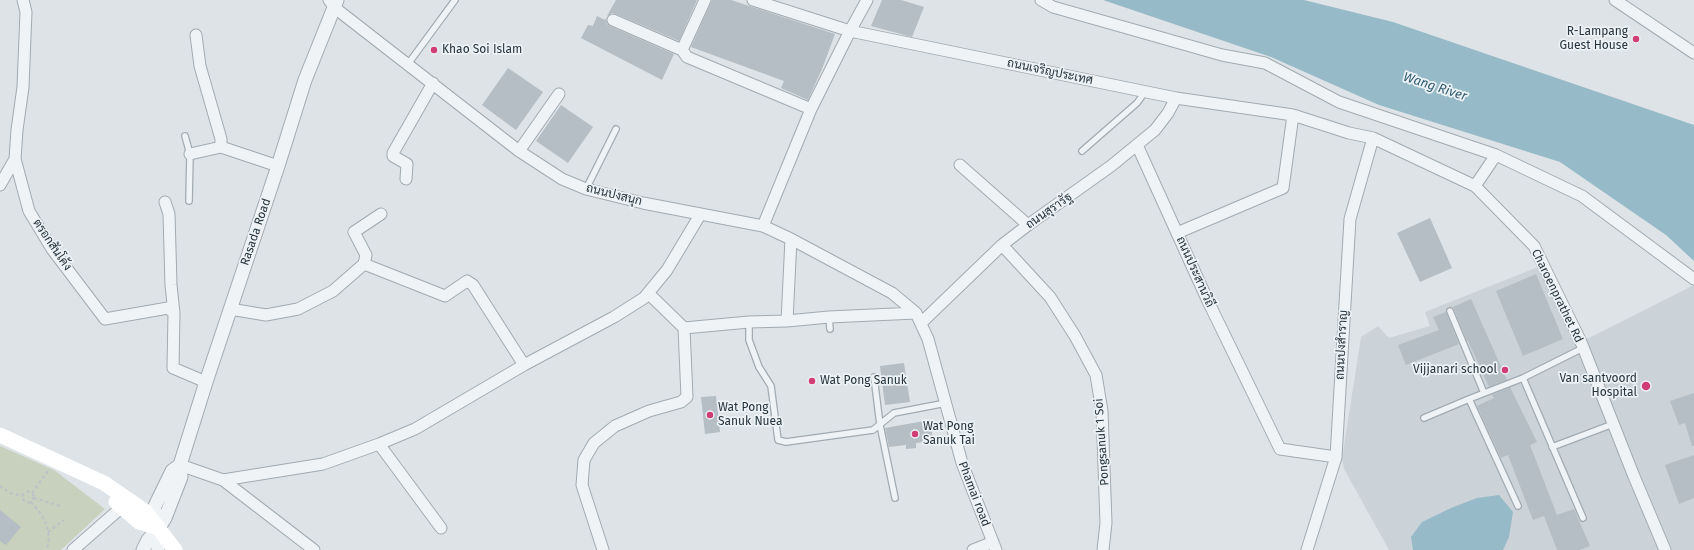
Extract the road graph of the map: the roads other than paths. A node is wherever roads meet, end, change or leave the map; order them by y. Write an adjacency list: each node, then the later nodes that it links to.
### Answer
1 (23, 0): 30 (street, ตรอกสันโค้ง)
2 (455, 0): 14 (lane)
3 (705, 0): 12 (street)
4 (753, 0): 10 (street, ถนนเจริญประเทศ)
5 (867, 0): 10 (street)
6 (1041, 0): 29 (street)
7 (1615, 0): 13 (street)
8 (334, 3): 14 (street, ถนนปงสนุก); 32 (street, Rasada Road)
9 (613, 20): 12 (street)
10 (850, 30): 16 (street, ถนนเจริญประเทศ); 19 (street)
11 (196, 35): 25 (street)
12 (682, 50): 19 (street)
13 (1694, 53)
14 (408, 64): 15 (street, ถนนปงสนุก)
15 (433, 83): 26 (street, ถนนปงสนุก); 33 (street)
16 (1145, 92): 18 (street, ถนนเจริญประเทศ); 27 (lane)
17 (559, 94): 26 (street)
18 (1176, 98): 20 (street, ถนนเจริญประเทศ); 24 (street, ถนนสุรารัฐ)
19 (811, 109): 42 (street)
20 (1292, 116): 23 (street, ถนนเจริญประเทศ); 43 (street)
21 (616, 129): 36 (lane)
22 (185, 136): 28 (lane)
23 (1373, 138): 35 (street, Charoenprathet Rd); 73 (street, ถนนปงสำราญ)
24 (1137, 145): 41 (street, ถนนสุรารัฐ); 43 (street, ถนนประสานวิถี)
25 (221, 147): 28 (street); 32 (street)
26 (519, 151): 36 (street, ถนนปงสนุก)
27 (1082, 152)
28 (190, 154): 37 (lane)
29 (1496, 155): 35 (street); 47 (street)
30 (15, 159): 34 (street); 51 (street, ตรอกสันโค้ง)
31 (960, 165): 41 (street)
32 (278, 166): 49 (street, Rasada Road)
33 (406, 179)
34 (0, 185)
35 (1475, 186): 59 (street, Charoenprathet Rd)
36 (586, 189): 40 (street, ถนนปงสนุก)
37 (189, 201)
38 (164, 202): 51 (street)
39 (381, 214): 46 (street)
40 (700, 214): 42 (street, ถนนปงสนุก); 48 (street)
41 (1028, 225): 45 (street, ถนนสุรารัฐ)
42 (764, 226): 44 (street, ถนนปงสนุก)
43 (1177, 233): 73 (street, ถนนประสานวิถี)
44 (791, 239): 52 (street, ถนนปงสนุก); 54 (street)
45 (1002, 245): 56 (street, ถนนสุรารัฐ); 91 (street, Pongsanuk 1 Soi)
46 (364, 264): 49 (street); 60 (street)
47 (1694, 279)
48 (648, 293): 57 (street); 60 (street)
49 (230, 308): 63 (street, Rasada Road)
50 (1450, 311): 64 (lane)
51 (174, 313): 63 (street)
52 (916, 313): 53 (street); 56 (street, ถนนปงสนุก)
53 (829, 317): 54 (street); 58 (lane)
54 (788, 321): 55 (street)
55 (748, 322): 57 (street); 69 (lane)
56 (921, 323): 66 (street, Phamai road)
57 (684, 328): 89 (street)
58 (830, 329)
59 (1583, 348): 62 (lane); 68 (street, Charoenprathet Rd)
60 (524, 365): 71 (street)
61 (874, 377): 69 (lane)
62 (1522, 378): 64 (lane); 72 (lane)
63 (206, 382): 74 (street, Rasada Road)
64 (1484, 393): 65 (lane)
65 (1469, 399): 67 (lane); 78 (lane)
66 (946, 403): 69 (lane); 83 (street, Phamai road)
67 (1424, 418)
68 (1613, 424): 72 (lane); 93 (street, Charoenprathet Rd)
69 (880, 425): 77 (lane)
70 (0, 435): 75 (main road)
71 (380, 444): 76 (street); 82 (street)
72 (1552, 447): 80 (lane)
73 (1336, 457): 92 (street, ถนนปงสำราญ)
74 (180, 465): 76 (street); 81 (street, Rasada Road)
75 (85, 473): 79 (main road); 81 (main road)
76 (223, 480): 88 (street)
77 (895, 498)
78 (1518, 506)
79 (122, 507): 81 (main road); 84 (street)
80 (1583, 518)
81 (159, 528): 85 (street); 86 (street); 87 (main road)
82 (441, 528)
83 (994, 546): 90 (street)
84 (73, 550)
85 (143, 550)
86 (158, 550)
87 (175, 550)
88 (314, 550)
89 (603, 550)
90 (973, 550)
91 (1103, 550)
92 (1307, 550)
93 (1665, 550)

